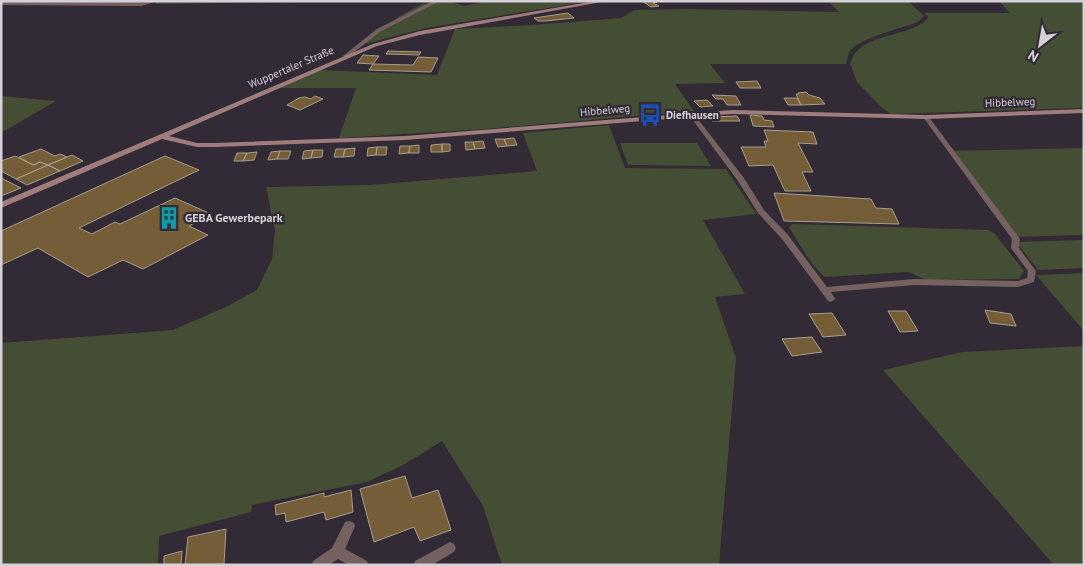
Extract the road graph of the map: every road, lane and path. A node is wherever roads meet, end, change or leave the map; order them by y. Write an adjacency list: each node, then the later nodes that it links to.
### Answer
1 (156, 1): 4 (street)
2 (438, 1): 5 (street)
3 (605, 1): 5 (street, Wuppertaler Straße)
4 (1, 3)
5 (346, 56): 9 (street, Wuppertaler Straße)
6 (1084, 111): 8 (street, Hibbelweg)
7 (690, 114): 8 (street, Hibbelweg); 9 (street, Hibbelweg); 11 (lane)
8 (926, 117): 11 (lane)
9 (160, 136): 10 (street, Wuppertaler Straße)
10 (1, 205)
11 (824, 290): 12 (lane)
12 (831, 299)
13 (349, 526): 15 (lane)
14 (450, 548): 18 (lane)
15 (337, 552): 16 (lane); 17 (lane)
16 (318, 565)
17 (362, 565)
18 (420, 565)

